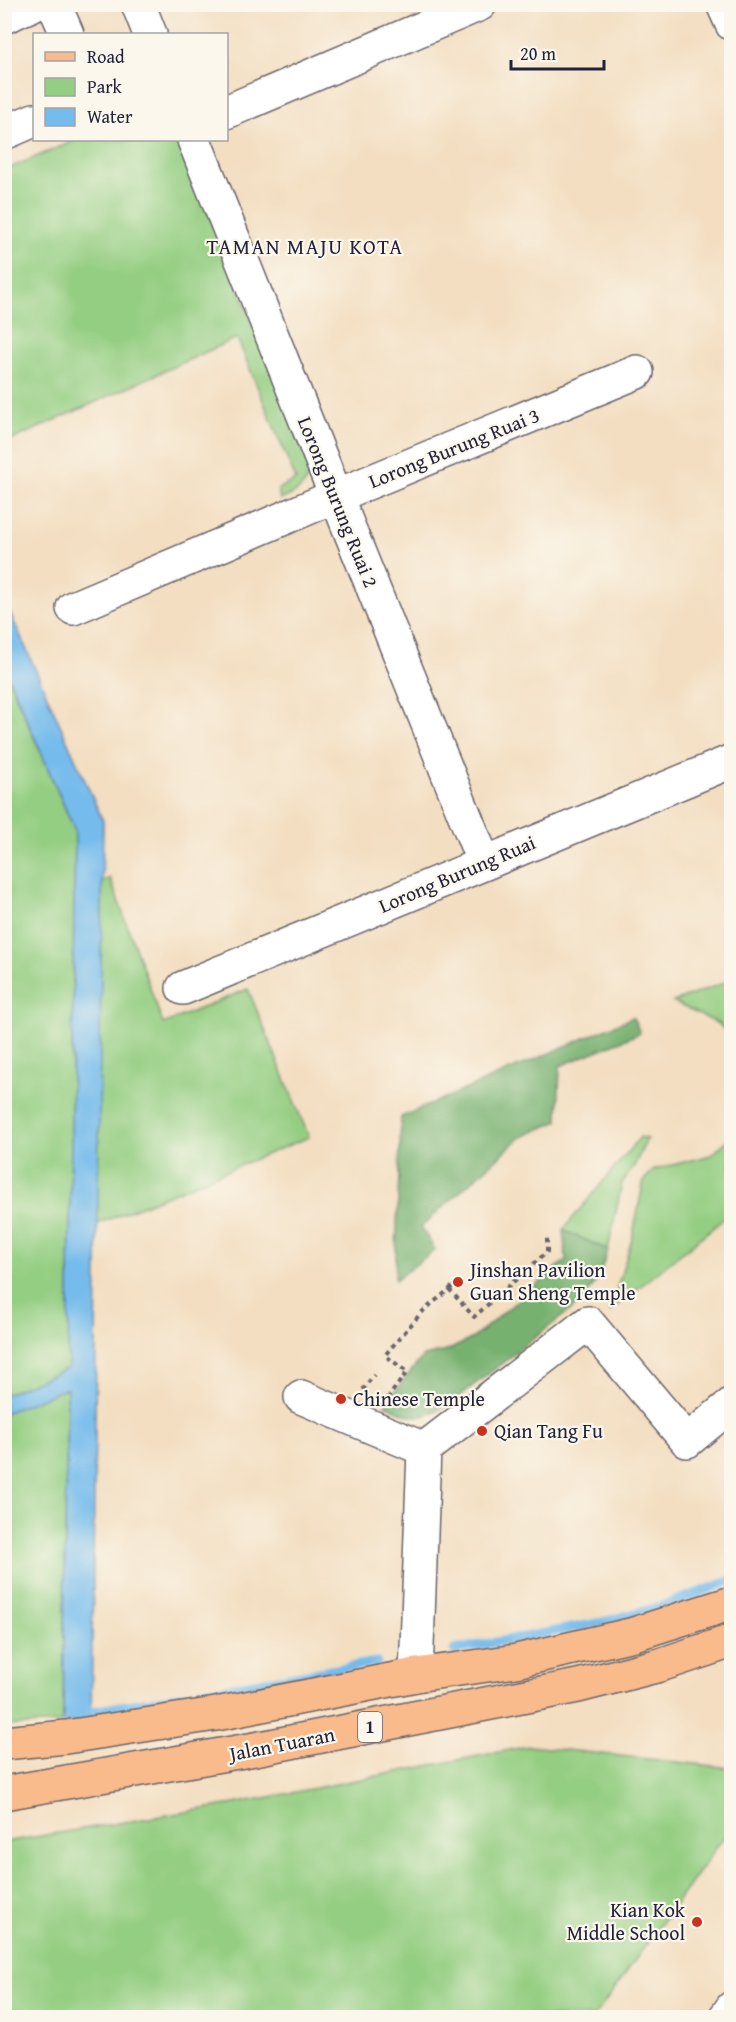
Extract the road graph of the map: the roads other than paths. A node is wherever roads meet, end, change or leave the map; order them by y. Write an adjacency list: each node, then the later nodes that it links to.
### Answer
1 (33, 4): 6 (street)
2 (54, 4): 8 (street)
3 (138, 4): 9 (street)
4 (480, 4): 10 (street)
5 (723, 4): 7 (street)
6 (4, 17)
7 (732, 24)
8 (67, 33)
9 (150, 33)
10 (228, 111)
11 (33, 120): 12 (street)
12 (4, 133)
13 (194, 141): 15 (street, Lorong Burung Ruai 2)
14 (637, 372): 15 (street, Lorong Burung Ruai 3)
15 (336, 496): 16 (street, Lorong Burung Ruai 3); 18 (street, Lorong Burung Ruai 2)
16 (73, 608)
17 (732, 761): 18 (street, Lorong Burung Ruai)
18 (484, 863): 19 (street, Lorong Burung Ruai)
19 (183, 988)
20 (301, 1397): 22 (street)
21 (732, 1404): 22 (street)
22 (424, 1449): 25 (street)
23 (732, 1603): 25 (main road, 1)
24 (732, 1641): 27 (main road, Jalan Tuaran / 1)
25 (416, 1675): 26 (main road, 1)
26 (4, 1743)
27 (4, 1793)
28 (732, 2008): 29 (street)
29 (725, 2018)

